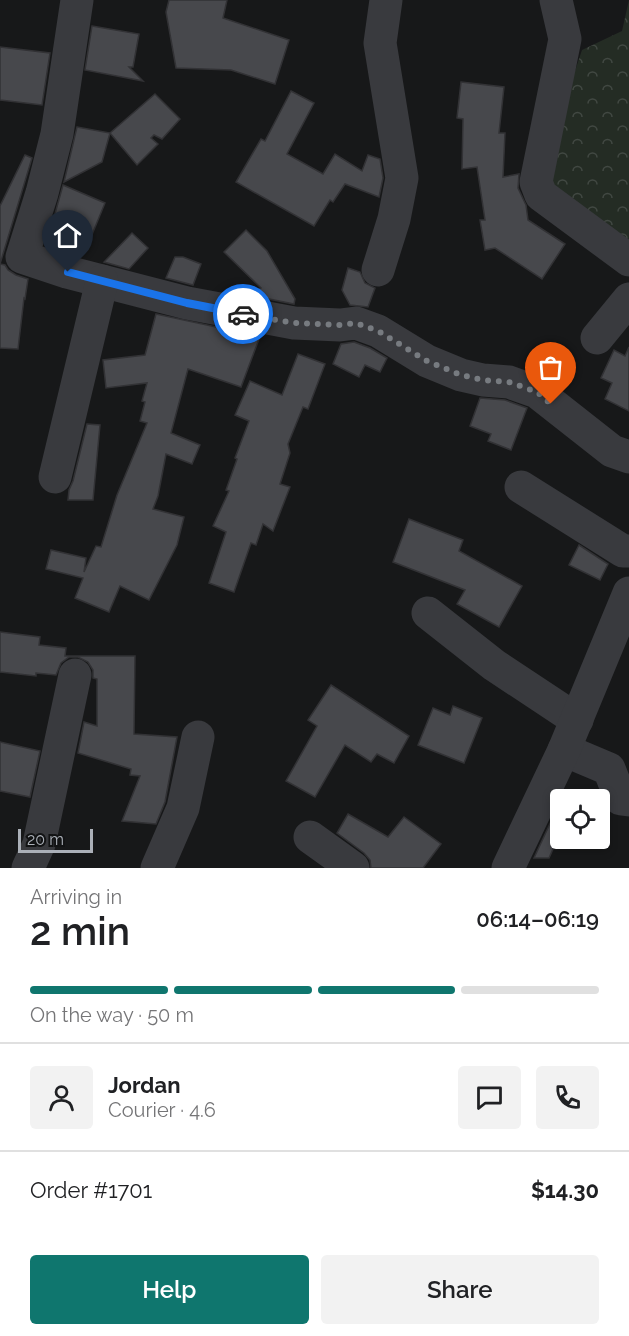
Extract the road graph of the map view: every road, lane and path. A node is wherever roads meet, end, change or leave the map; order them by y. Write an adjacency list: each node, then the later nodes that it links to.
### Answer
1 (77, 0): 4 (street)
2 (386, 0): 6 (street)
3 (556, 0): 5 (street)
4 (11, 252): 7 (street)
5 (629, 260)
6 (378, 270)
7 (102, 281): 10 (street); 11 (street)
8 (629, 299): 9 (street)
9 (597, 338)
10 (629, 457)
11 (55, 477)
12 (521, 487): 13 (street)
13 (629, 551)
14 (629, 593): 17 (street)
15 (428, 613): 17 (street)
16 (75, 675): 22 (street)
17 (577, 720): 19 (street)
18 (198, 737): 23 (street)
19 (564, 750): 20 (street); 25 (street)
20 (629, 800)
21 (310, 837): 24 (street)
22 (28, 868)
23 (157, 868)
24 (353, 868)
25 (508, 868)

